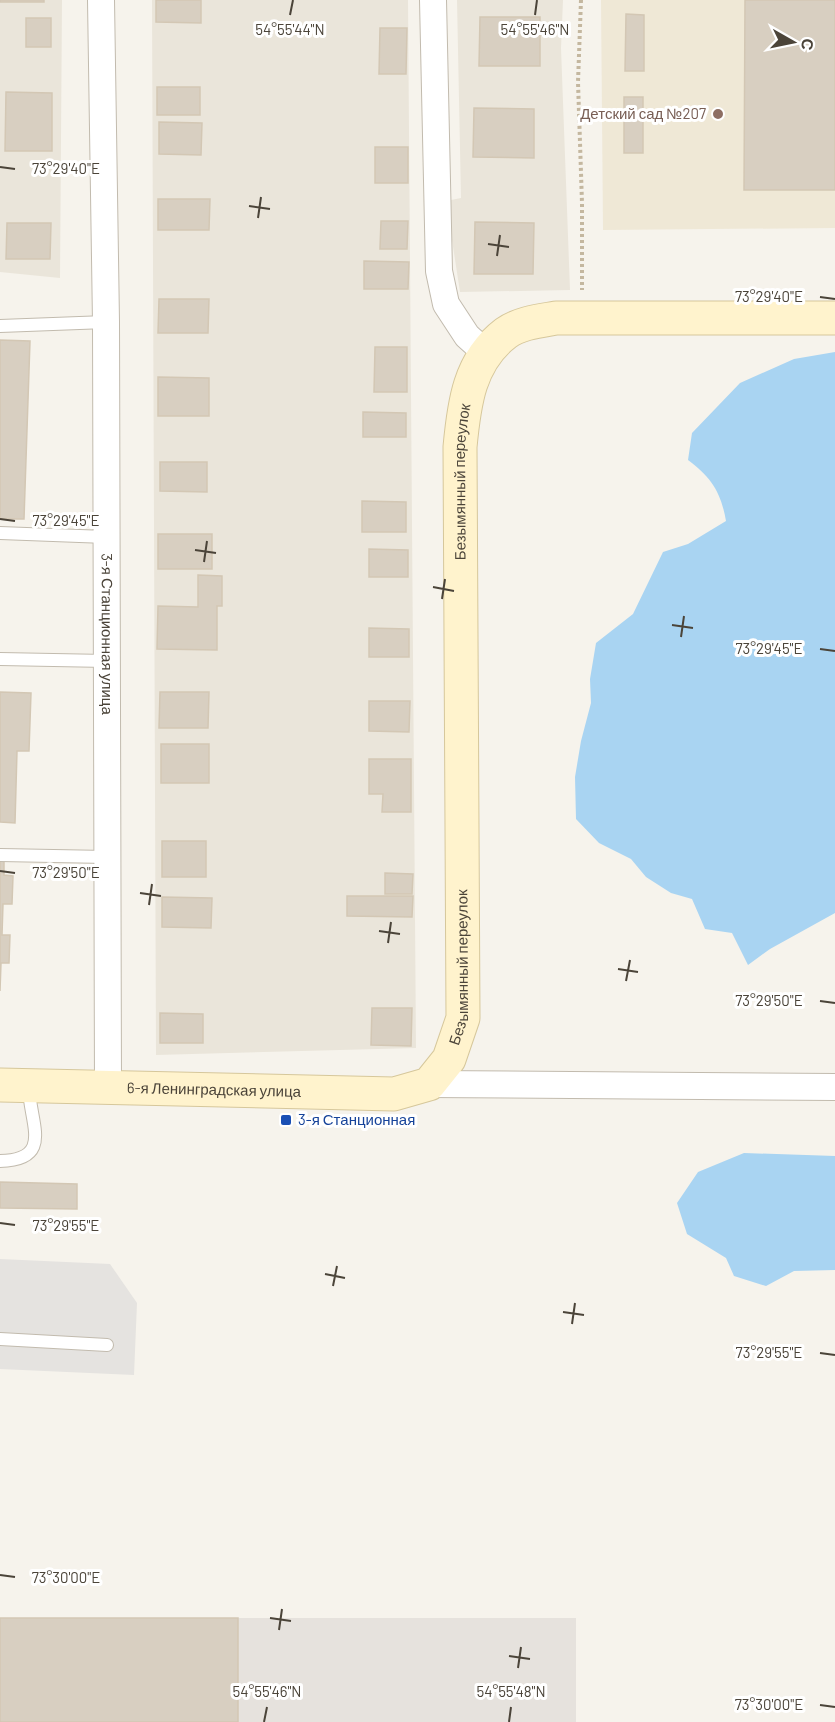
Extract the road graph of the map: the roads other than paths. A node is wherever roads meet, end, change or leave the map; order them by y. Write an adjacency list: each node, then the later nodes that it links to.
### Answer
1 (101, 0): 4 (street, 3-я Станционная улица)
2 (433, 0): 6 (street)
3 (835, 318): 6 (street, Безымянный переулок)
4 (106, 322): 5 (lane); 8 (street, 3-я Станционная улица)
5 (0, 326)
6 (486, 353): 13 (street, Безымянный переулок)
7 (0, 533): 8 (lane)
8 (106, 537): 10 (street, 3-я Станционная улица)
9 (0, 658): 10 (lane)
10 (107, 661): 12 (street, 3-я Станционная улица)
11 (0, 855): 12 (lane)
12 (107, 857): 16 (street, 3-я Станционная улица)
13 (429, 1084): 15 (street); 16 (street, 6-я Ленинградская улица)
14 (15, 1085): 16 (street, 6-я Ленинградская улица); 17 (lane)
15 (835, 1087)
16 (108, 1088)
17 (0, 1161)
18 (0, 1339): 19 (lane)
19 (107, 1345)

